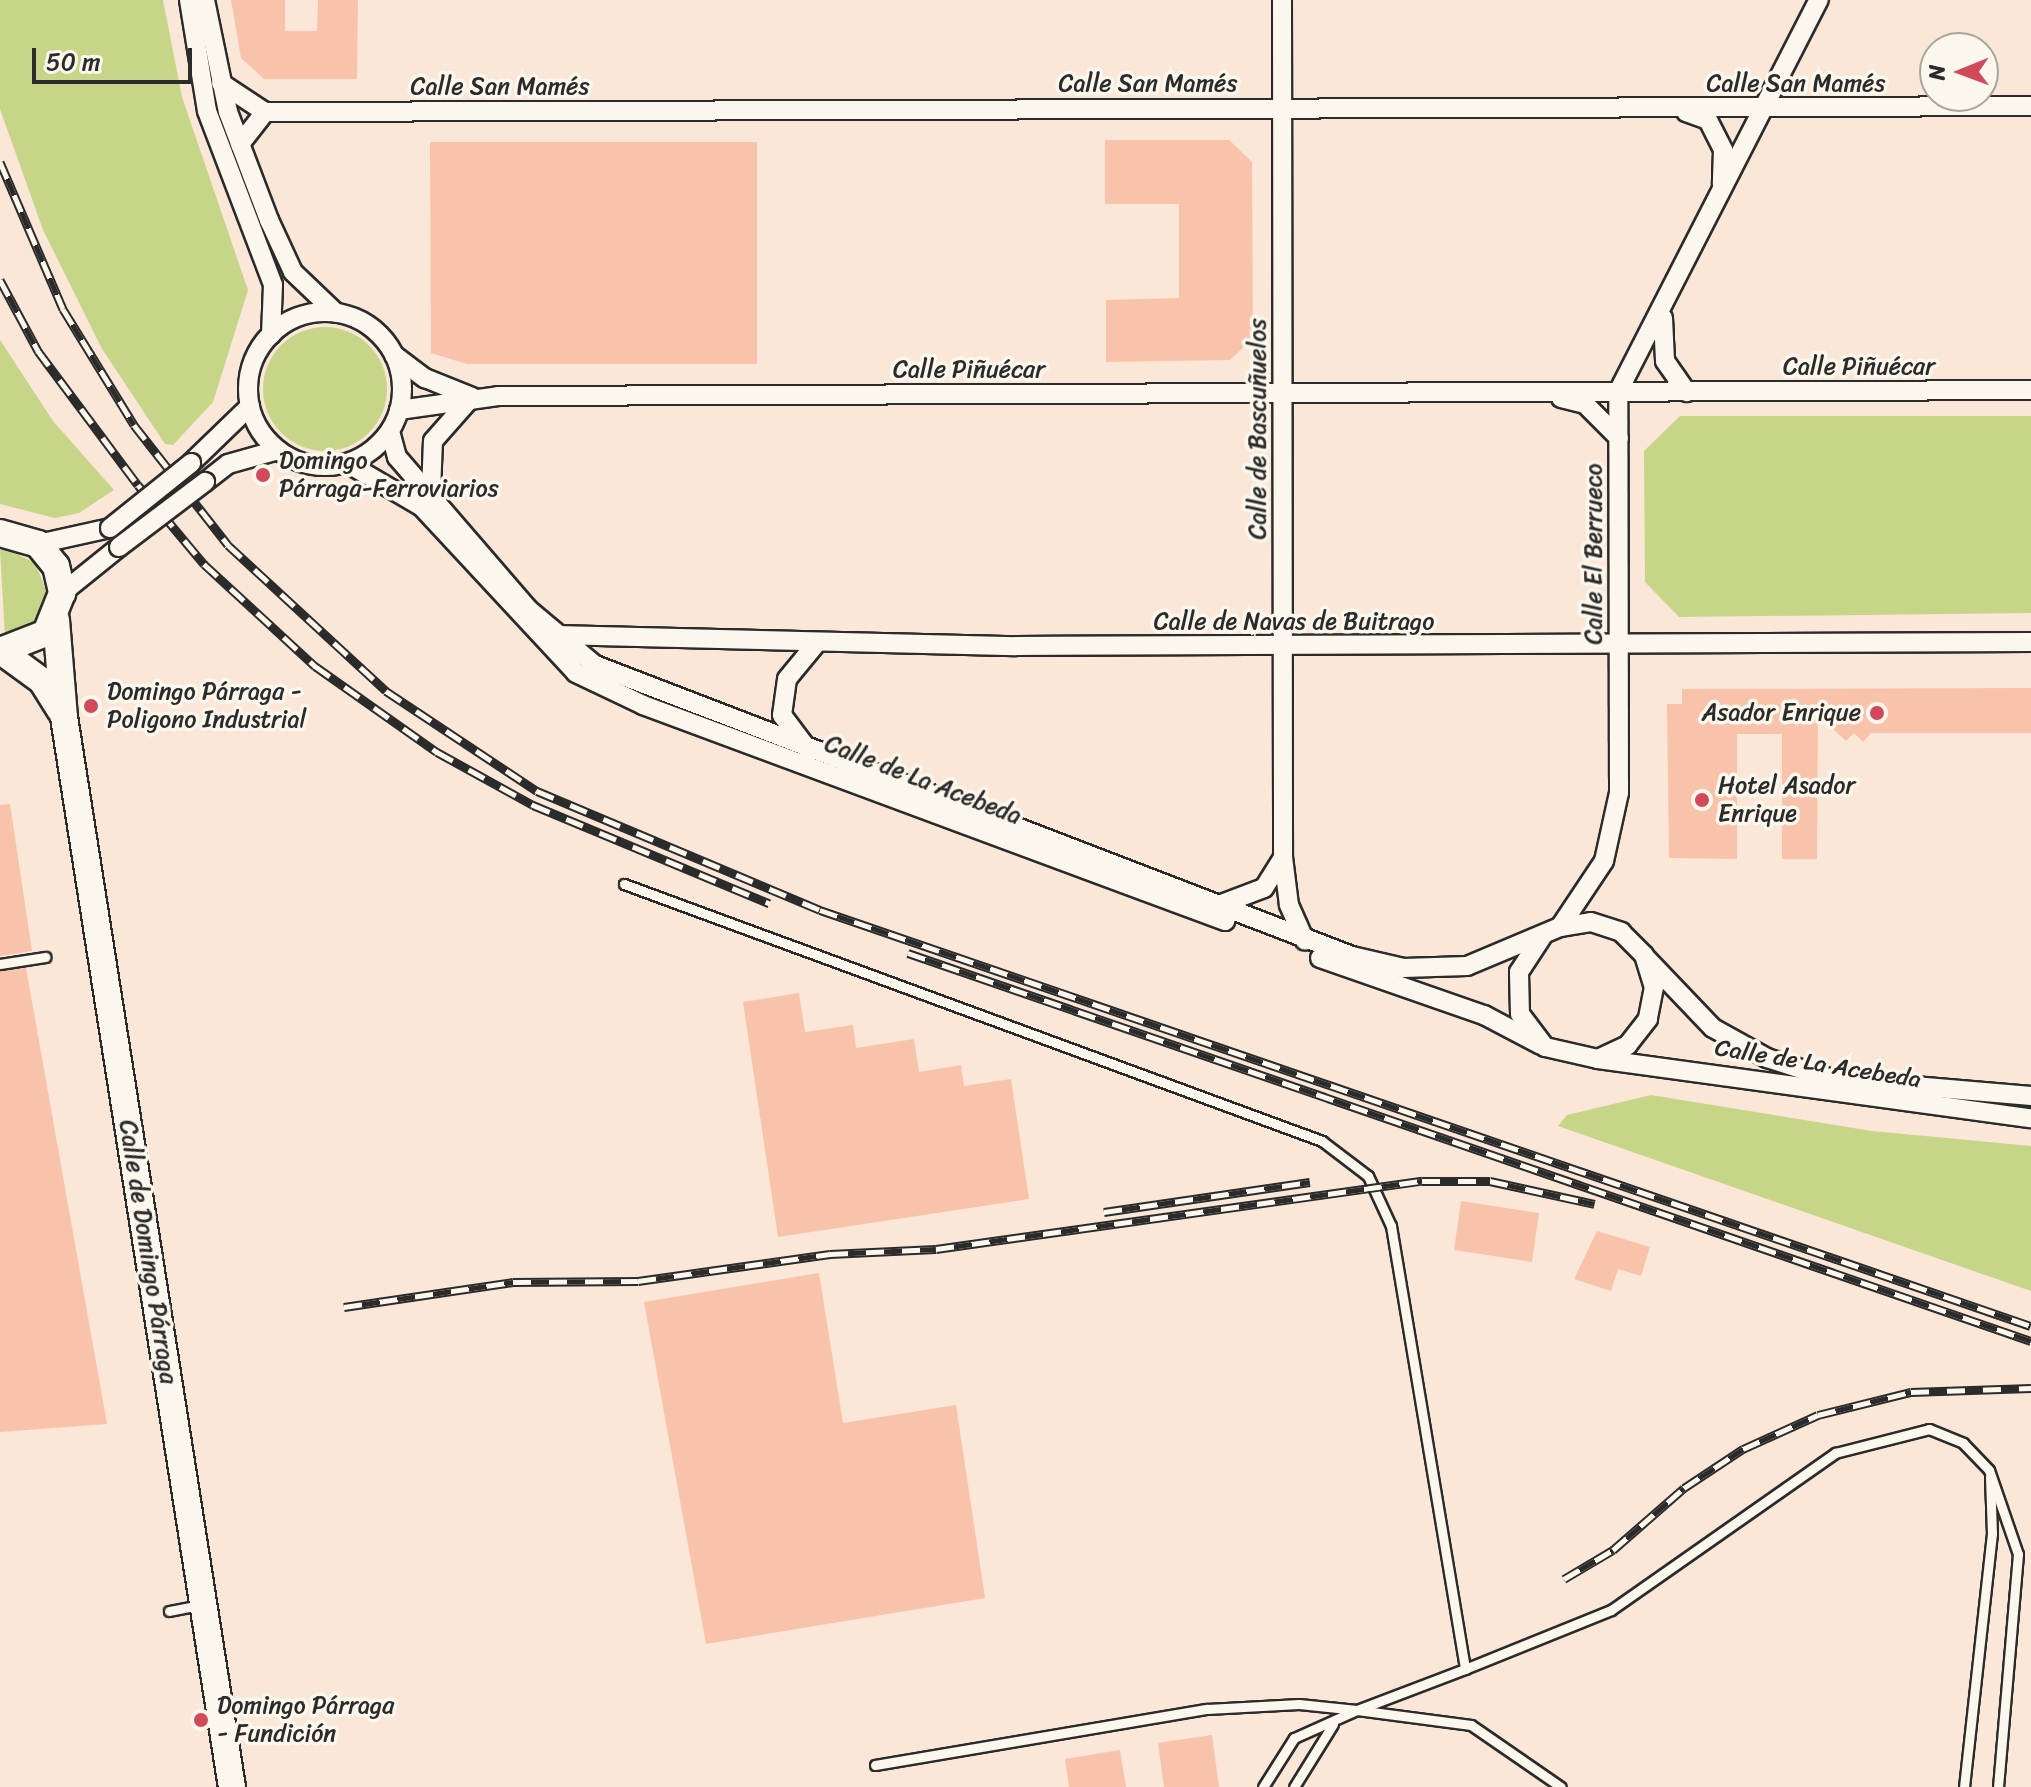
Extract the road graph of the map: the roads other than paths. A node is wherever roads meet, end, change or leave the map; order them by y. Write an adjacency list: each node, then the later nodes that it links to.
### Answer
1 (189, 0): 15 (street)
2 (205, 0): 5 (street)
3 (1282, 0): 7 (street, Calle de Bascuñuelos)
4 (1819, 0): 9 (street, Calle El Berrueco)
5 (221, 83): 10 (street); 11 (street)
6 (2031, 106): 9 (street, Calle San Mamés)
7 (1283, 108): 8 (street, Calle San Mamés); 10 (street, Calle San Mamés); 18 (street, Calle de Bascuñuelos)
8 (1676, 109): 9 (street, Calle San Mamés); 12 (street, Calle El Berrueco)
9 (1763, 109): 12 (street, Calle El Berrueco)
10 (265, 112): 11 (street)
11 (240, 144): 14 (street)
12 (1721, 192): 13 (street, Calle El Berrueco)
13 (1667, 300): 19 (street, Calle El Berrueco); 20 (street)
14 (336, 313): 15 (street); 16 (street)
15 (271, 335): 23 (street)
16 (394, 355): 22 (street); 24 (street)
17 (2031, 390): 20 (street, Calle Piñuécar)
18 (1281, 392): 21 (street, Calle Piñuécar); 22 (street, Calle Piñuécar); 38 (street, Calle de Bascuñuelos)
19 (1618, 392): 20 (street, Calle Piñuécar); 21 (street, Calle Piñuécar); 26 (street, Calle El Berrueco)
20 (1687, 392)
21 (1539, 393): 26 (street, Calle Piñuécar)
22 (472, 397): 24 (street, Calle Piñuécar); 29 (street)
23 (250, 406): 27 (street); 31 (street, bridge)
24 (399, 410): 25 (street)
25 (390, 431): 28 (street); 29 (street, Calle de La Acebeda)
26 (1619, 438): 37 (street, Calle El Berrueco)
27 (278, 450): 28 (street); 32 (street, bridge)
28 (347, 463): 51 (street, Calle de La Acebeda)
29 (431, 492): 34 (street, Calle de La Acebeda)
30 (0, 533): 31 (street)
31 (38, 544): 32 (street)
32 (62, 593): 33 (street, Calle de Domingo Párraga)
33 (56, 620): 39 (street); 40 (street, Calle de Domingo Párraga)
34 (556, 635): 36 (street, Calle de Navas de Buitrago); 41 (street, Calle de La Acebeda)
35 (2031, 642): 37 (street, Calle de Navas de Buitrago)
36 (816, 644): 38 (street, Calle de Navas de Buitrago); 41 (street)
37 (1618, 644): 38 (street, Calle de Navas de Buitrago); 45 (street, Calle El Berrueco)
38 (1282, 646): 42 (street, Calle de Bascuñuelos)
39 (1, 651): 40 (street, Calle de Domingo Párraga)
40 (64, 717): 56 (street, Calle de Domingo Párraga)
41 (810, 753): 44 (street, Calle de La Acebeda)
42 (1283, 857): 44 (street); 47 (street, Calle de Bascuñuelos)
43 (624, 884): 58 (lane)
44 (1216, 905): 47 (street, Calle de La Acebeda)
45 (1560, 927): 46 (street); 48 (street)
46 (1542, 937): 47 (street, Calle de La Acebeda); 51 (street)
47 (1305, 941)
48 (1644, 955): 52 (street); 53 (street, Calle de La Acebeda)
49 (45, 957): 50 (lane)
50 (0, 964)
51 (1545, 1047): 52 (street)
52 (1598, 1059): 54 (street, Calle de La Acebeda)
53 (2031, 1096)
54 (2031, 1118)
55 (1989, 1470): 58 (lane); 66 (lane); 67 (lane)
56 (203, 1605): 57 (lane); 62 (street, Calle de Domingo Párraga)
57 (169, 1611)
58 (1465, 1669): 59 (lane)
59 (1357, 1710): 60 (lane); 61 (lane); 65 (lane)
60 (1333, 1724): 63 (lane); 64 (lane)
61 (875, 1765)
62 (232, 1787)
63 (1263, 1787)
64 (1294, 1787)
65 (1561, 1787)
66 (1964, 1787)
67 (1998, 1787)

